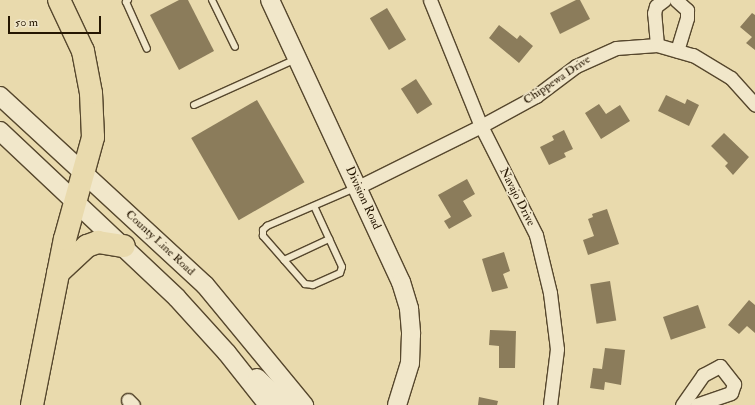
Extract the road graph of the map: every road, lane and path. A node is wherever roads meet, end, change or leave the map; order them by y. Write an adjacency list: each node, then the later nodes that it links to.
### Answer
1 (59, 0): 18 (highway)
2 (128, 0): 10 (lane)
3 (212, 0): 9 (lane)
4 (270, 0): 12 (main road, Division Road)
5 (430, 0): 16 (street, Navajo Drive)
6 (664, 0): 8 (street)
7 (676, 0): 11 (street)
8 (657, 45): 11 (street, Chippewa Drive); 16 (street, Chippewa Drive)
9 (235, 47)
10 (147, 49)
11 (677, 50): 15 (street, Chippewa Drive)
12 (297, 58): 14 (lane); 19 (main road, Division Road)
13 (0, 96): 18 (main road, County Line Road)
14 (194, 105)
15 (755, 105)
16 (481, 126): 19 (street, Chippewa Drive); 32 (street, Navajo Drive)
17 (0, 131): 20 (main road)
18 (83, 172): 20 (highway); 30 (main road, County Line Road)
19 (358, 187): 21 (lane); 31 (main road, Division Road)
20 (75, 199): 23 (main road); 25 (highway)
21 (314, 206): 22 (lane); 24 (lane)
22 (329, 238): 24 (lane); 24 (lane)
23 (124, 246): 25 (highway); 26 (main road)
24 (284, 260)
25 (58, 273): 27 (highway)
26 (227, 353): 28 (main road); 29 (main road)
27 (32, 405)
28 (268, 405)
29 (285, 405)
30 (304, 405)
31 (397, 405)
32 (550, 405)
33 (682, 405): 34 (street)
34 (697, 405)

